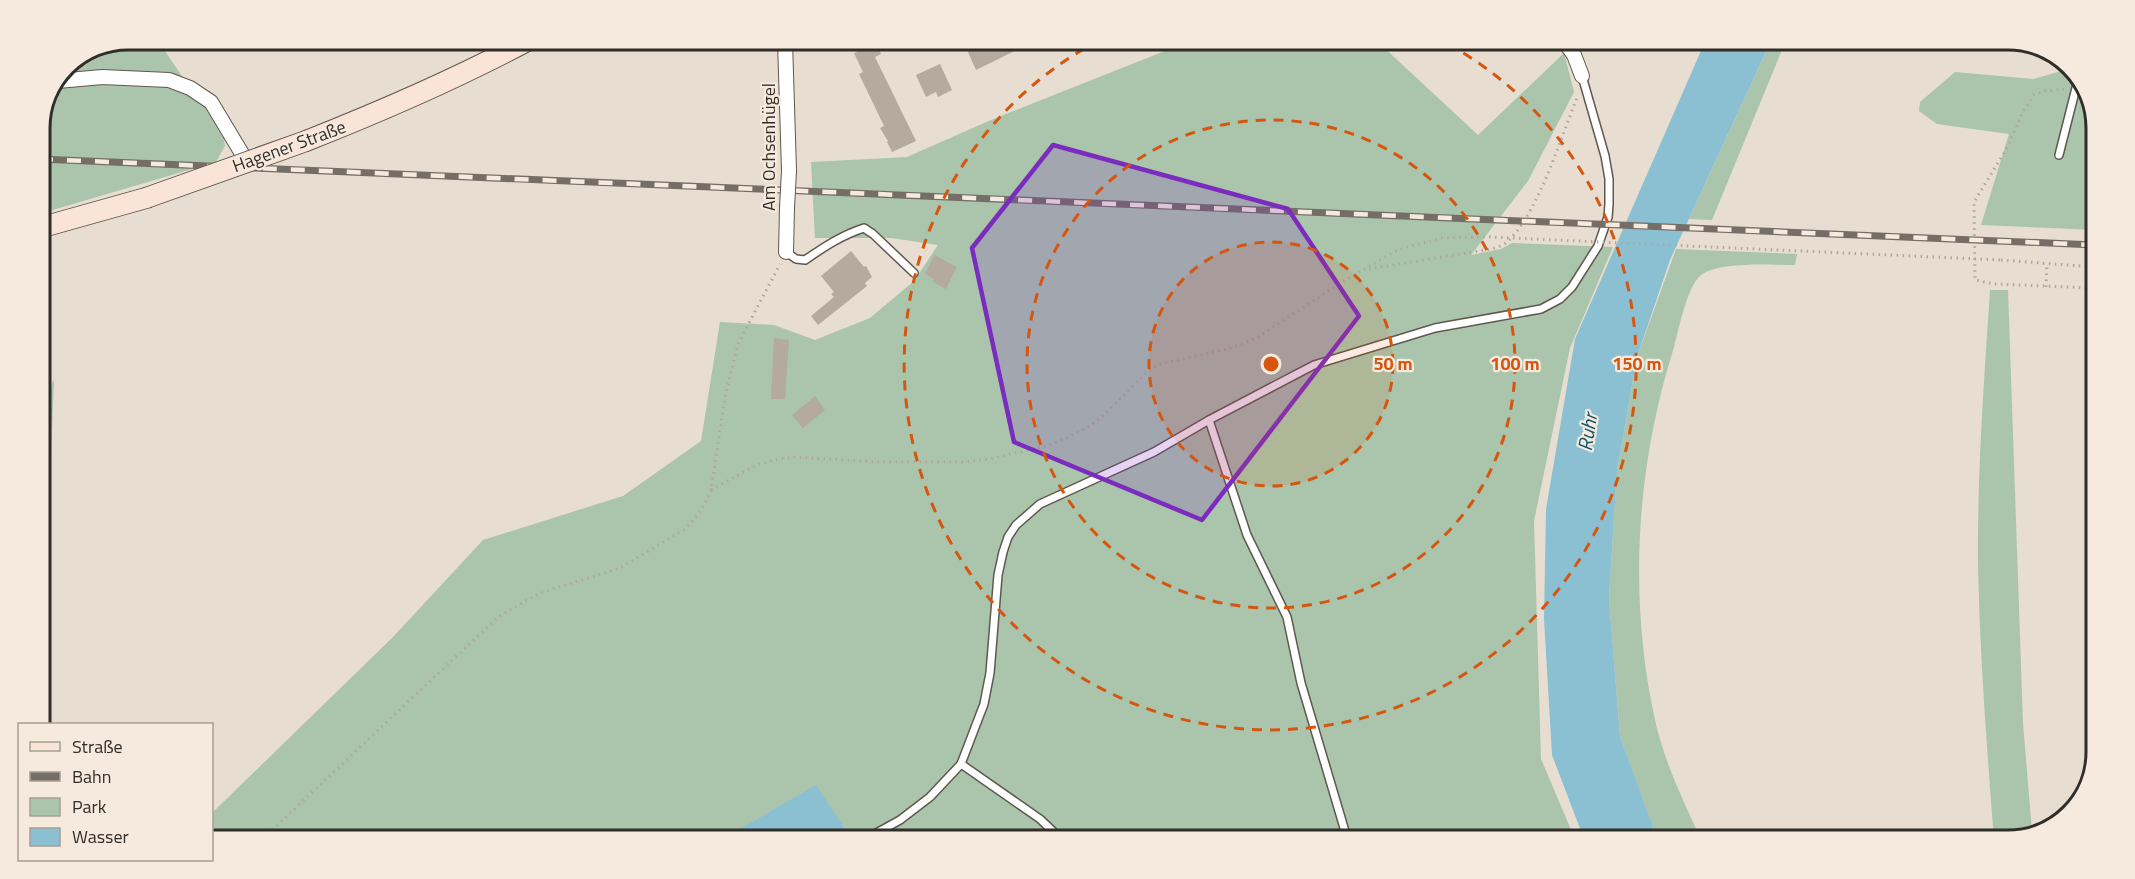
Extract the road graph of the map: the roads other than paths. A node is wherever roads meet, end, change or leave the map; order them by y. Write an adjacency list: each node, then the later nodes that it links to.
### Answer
1 (511, 50): 8 (main road, Hagener Straße, bridge)
2 (785, 50): 10 (street, Am Ochsenhügel, bridge)
3 (1570, 50): 4 (street)
4 (1582, 76): 12 (lane)
5 (66, 80): 8 (street)
6 (2076, 91): 7 (lane)
7 (2059, 154)
8 (247, 162): 9 (main road, Hagener Straße, bridge)
9 (50, 225)
10 (786, 252): 11 (lane)
11 (914, 273)
12 (1209, 420): 13 (lane); 16 (lane)
13 (961, 764): 14 (lane); 15 (lane)
14 (882, 830)
15 (1052, 830)
16 (1345, 830)

